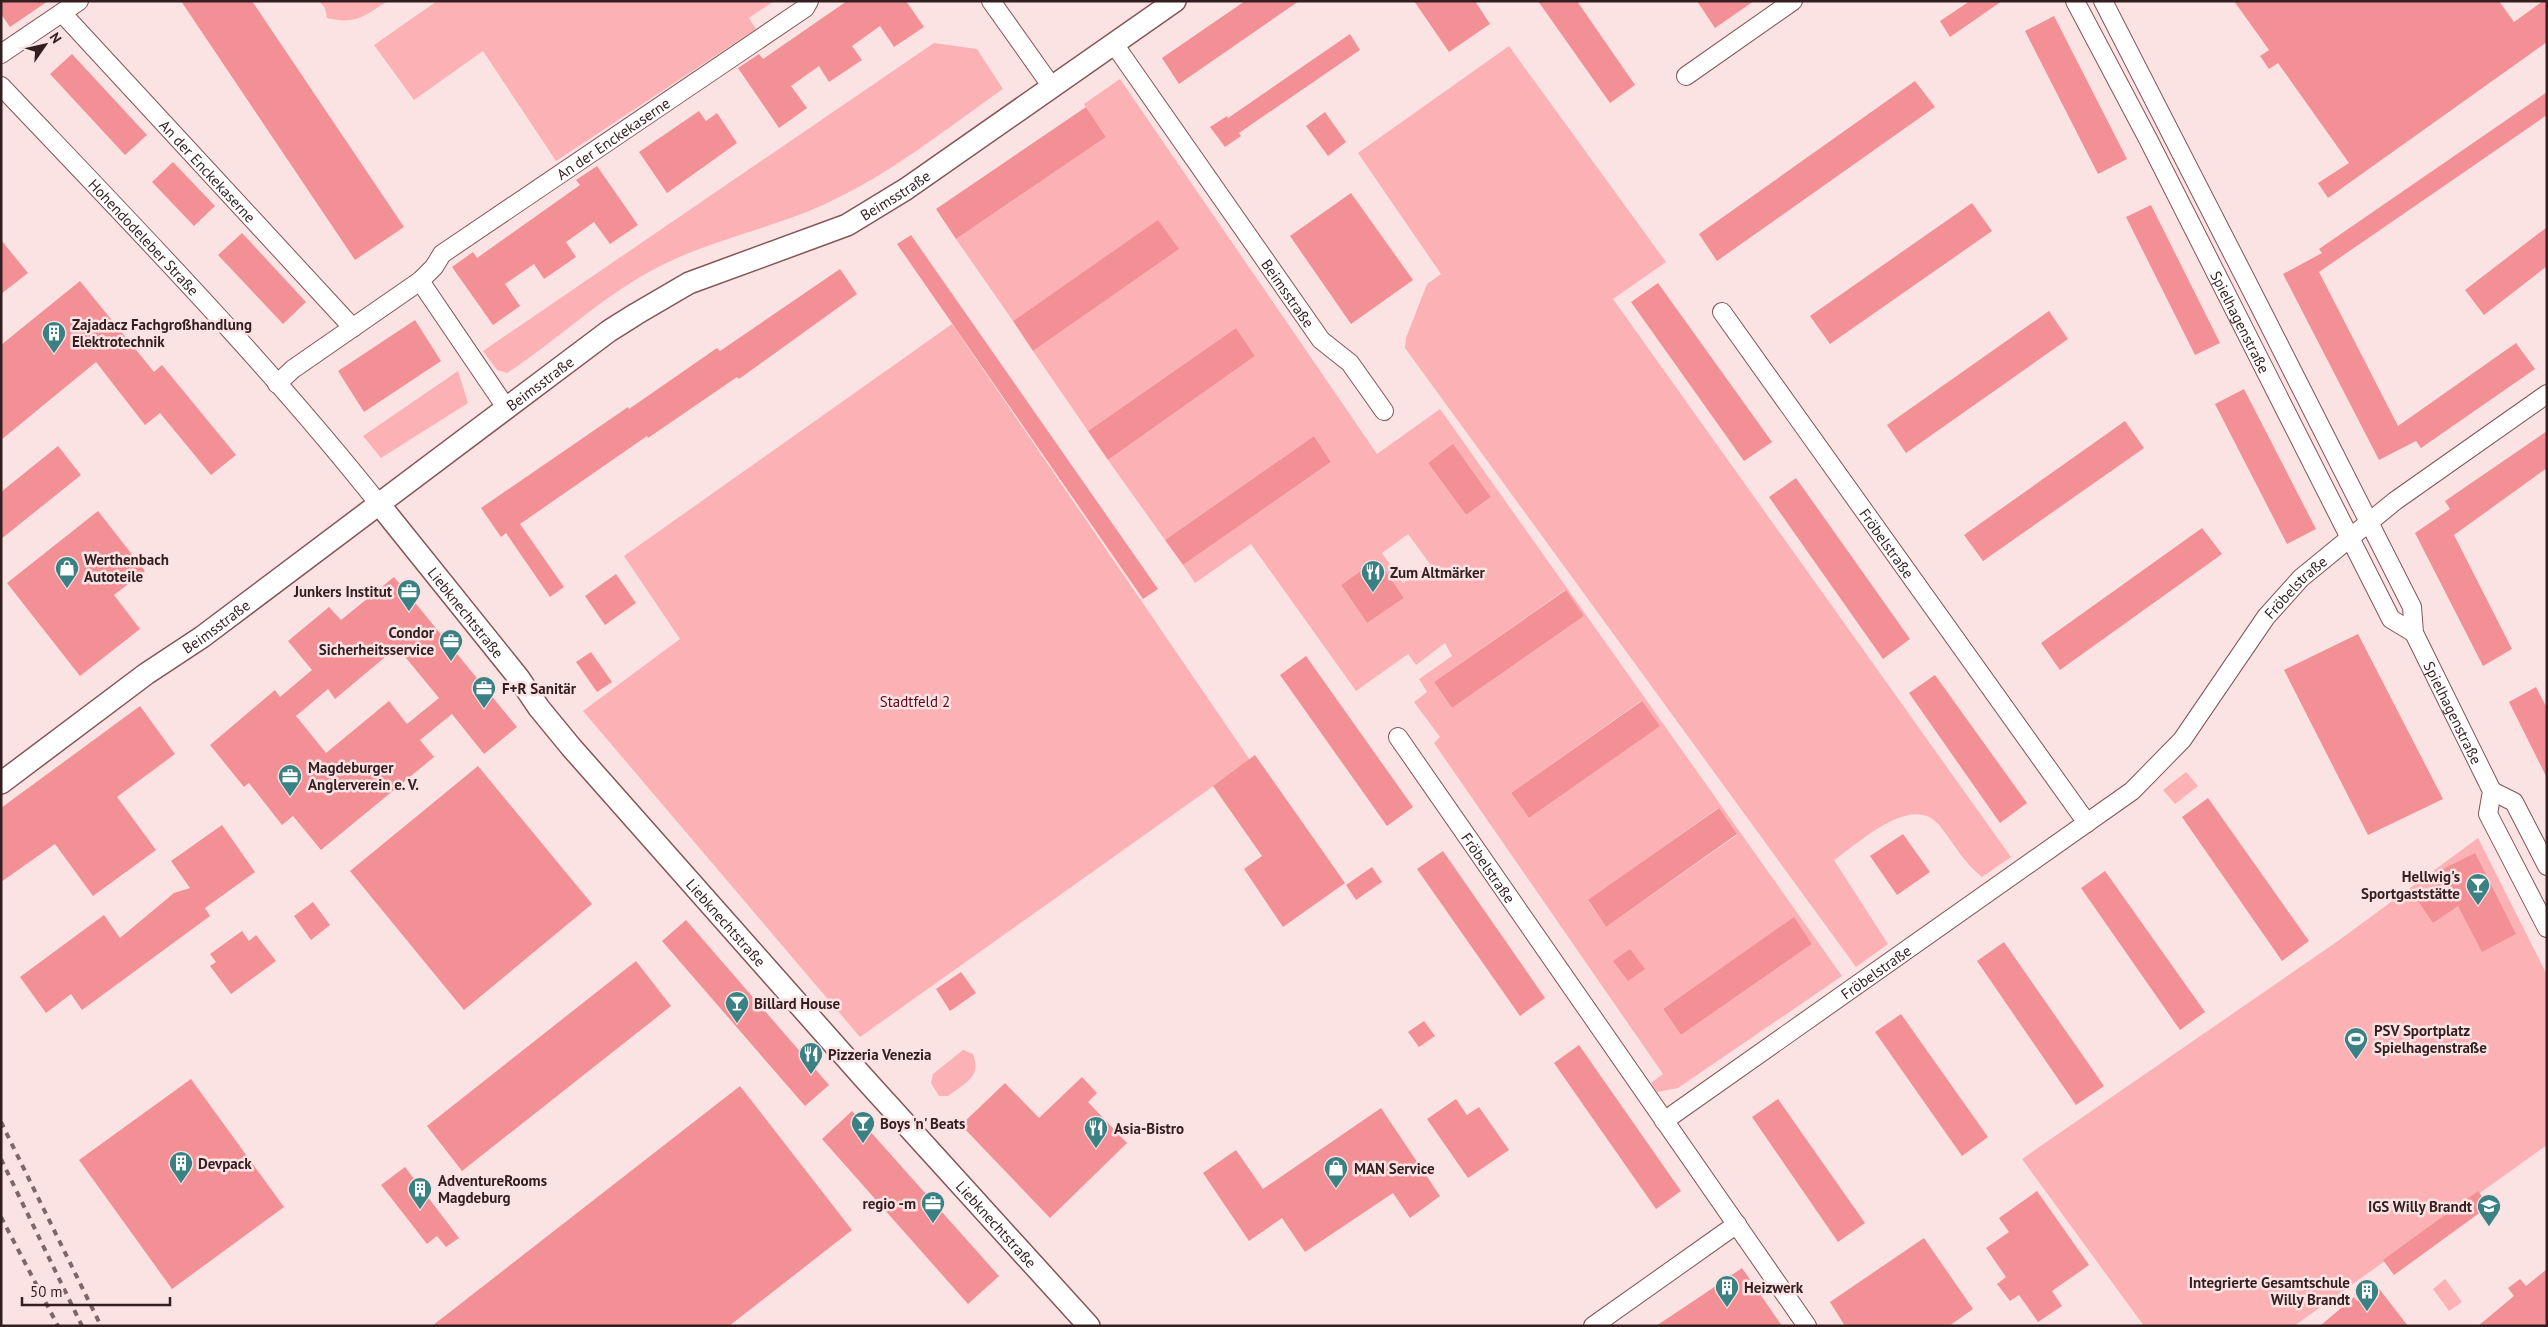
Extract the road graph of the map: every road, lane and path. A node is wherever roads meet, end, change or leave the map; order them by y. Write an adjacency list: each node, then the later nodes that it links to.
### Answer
1 (79, 1): 8 (street)
2 (809, 1): 14 (street, An der Enckekaserne)
3 (992, 1): 13 (street)
4 (1175, 1): 9 (street, Beimsstraße)
5 (1793, 1): 11 (street)
6 (2075, 1): 23 (street, Spielhagenstraße)
7 (2103, 1): 22 (street, Spielhagenstraße)
8 (62, 13): 10 (street); 16 (street, An der Enckekaserne)
9 (1114, 44): 13 (street, Beimsstraße); 20 (street, Beimsstraße)
10 (1, 54)
11 (1686, 76)
12 (1, 86): 17 (street, Hohendodeleber Straße)
13 (1052, 87): 19 (street, Beimsstraße)
14 (420, 281): 16 (street, An der Enckekaserne); 19 (street)
15 (1722, 312): 28 (street, Fröbelstraße)
16 (353, 328): 17 (street, An der Enckekaserne)
17 (277, 384): 21 (street, Hohendodeleber Straße)
18 (2547, 394): 22 (street, Fröbelstraße)
19 (507, 409): 21 (street, Beimsstraße)
20 (1384, 411)
21 (379, 504): 26 (street, Beimsstraße); 33 (street, Liebknechtstraße)
22 (2369, 522): 23 (street, Fröbelstraße); 24 (street, Spielhagenstraße)
23 (2349, 537): 24 (street, Spielhagenstraße); 28 (street, Fröbelstraße)
24 (2414, 633): 27 (street, Spielhagenstraße)
25 (1398, 737): 31 (street, Fröbelstraße)
26 (1, 784)
27 (2492, 791): 29 (street); 30 (street)
28 (2087, 823): 31 (street, Fröbelstraße)
29 (2547, 866)
30 (2547, 928)
31 (1664, 1121): 32 (street, Fröbelstraße)
32 (1737, 1224): 34 (street); 35 (street, Fröbelstraße)
33 (1089, 1326)
34 (1593, 1326)
35 (1808, 1326)

